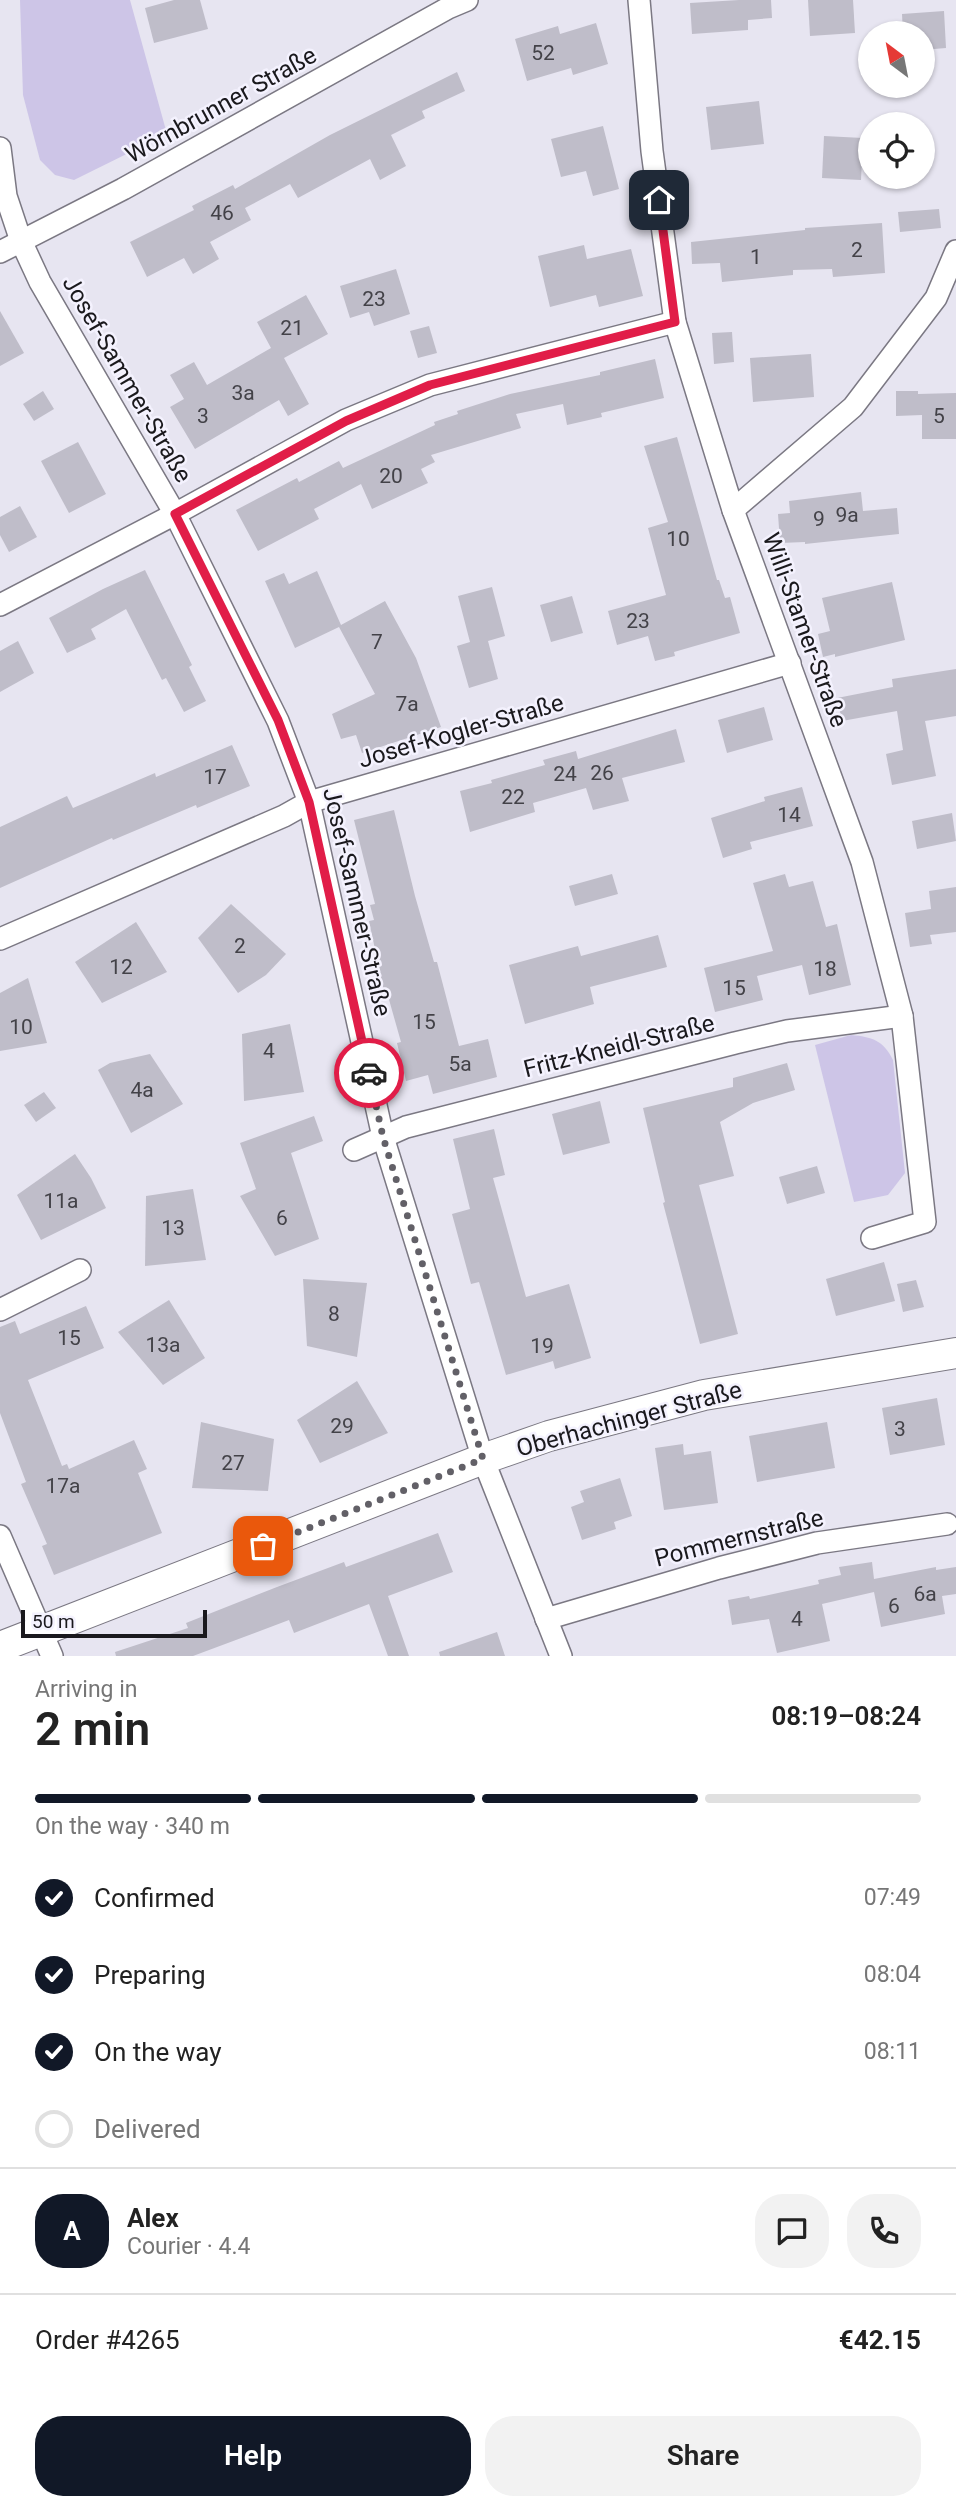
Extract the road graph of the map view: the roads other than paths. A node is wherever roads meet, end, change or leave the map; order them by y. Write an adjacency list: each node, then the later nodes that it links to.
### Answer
1 (639, 0): 7 (street, Willi-Stamer-Straße)
2 (453, 3): 4 (street, Wörnbrunner Straße)
3 (0, 149): 4 (street, Josef-Sammer-Straße)
4 (21, 241): 6 (street, Wörnbrunner Straße); 9 (street, Josef-Sammer-Straße)
5 (956, 251): 8 (street)
6 (0, 252)
7 (675, 322): 8 (street, Willi-Stamer-Straße); 9 (street)
8 (733, 510): 11 (street, Willi-Stamer-Straße)
9 (175, 514): 10 (street); 12 (street, Josef-Sammer-Straße)
10 (0, 605)
11 (790, 663): 12 (street, Josef-Kogler-Straße); 14 (street, Willi-Stamer-Straße)
12 (309, 802): 13 (street, Josef-Kogler-Straße); 15 (street, Josef-Sammer-Straße)
13 (0, 939)
14 (902, 1016): 15 (street, Fritz-Kneidl-Straße); 17 (street, Willi-Stamer-Straße)
15 (383, 1137): 16 (street, Fritz-Kneidl-Straße); 21 (street, Josef-Sammer-Straße)
16 (354, 1150)
17 (872, 1238)
18 (80, 1270): 19 (street)
19 (0, 1310)
20 (956, 1353): 21 (main road, Oberhachinger Straße)
21 (483, 1459): 24 (street, Josef-Sammer-Straße); 25 (main road, Oberhachinger Straße)
22 (947, 1524): 24 (street, Pommernstraße)
23 (0, 1536): 25 (street)
24 (546, 1619): 27 (street, Josef-Sammer-Straße)
25 (46, 1643): 26 (main road, Oberhachinger Straße)
26 (0, 1647)
27 (561, 1656)

